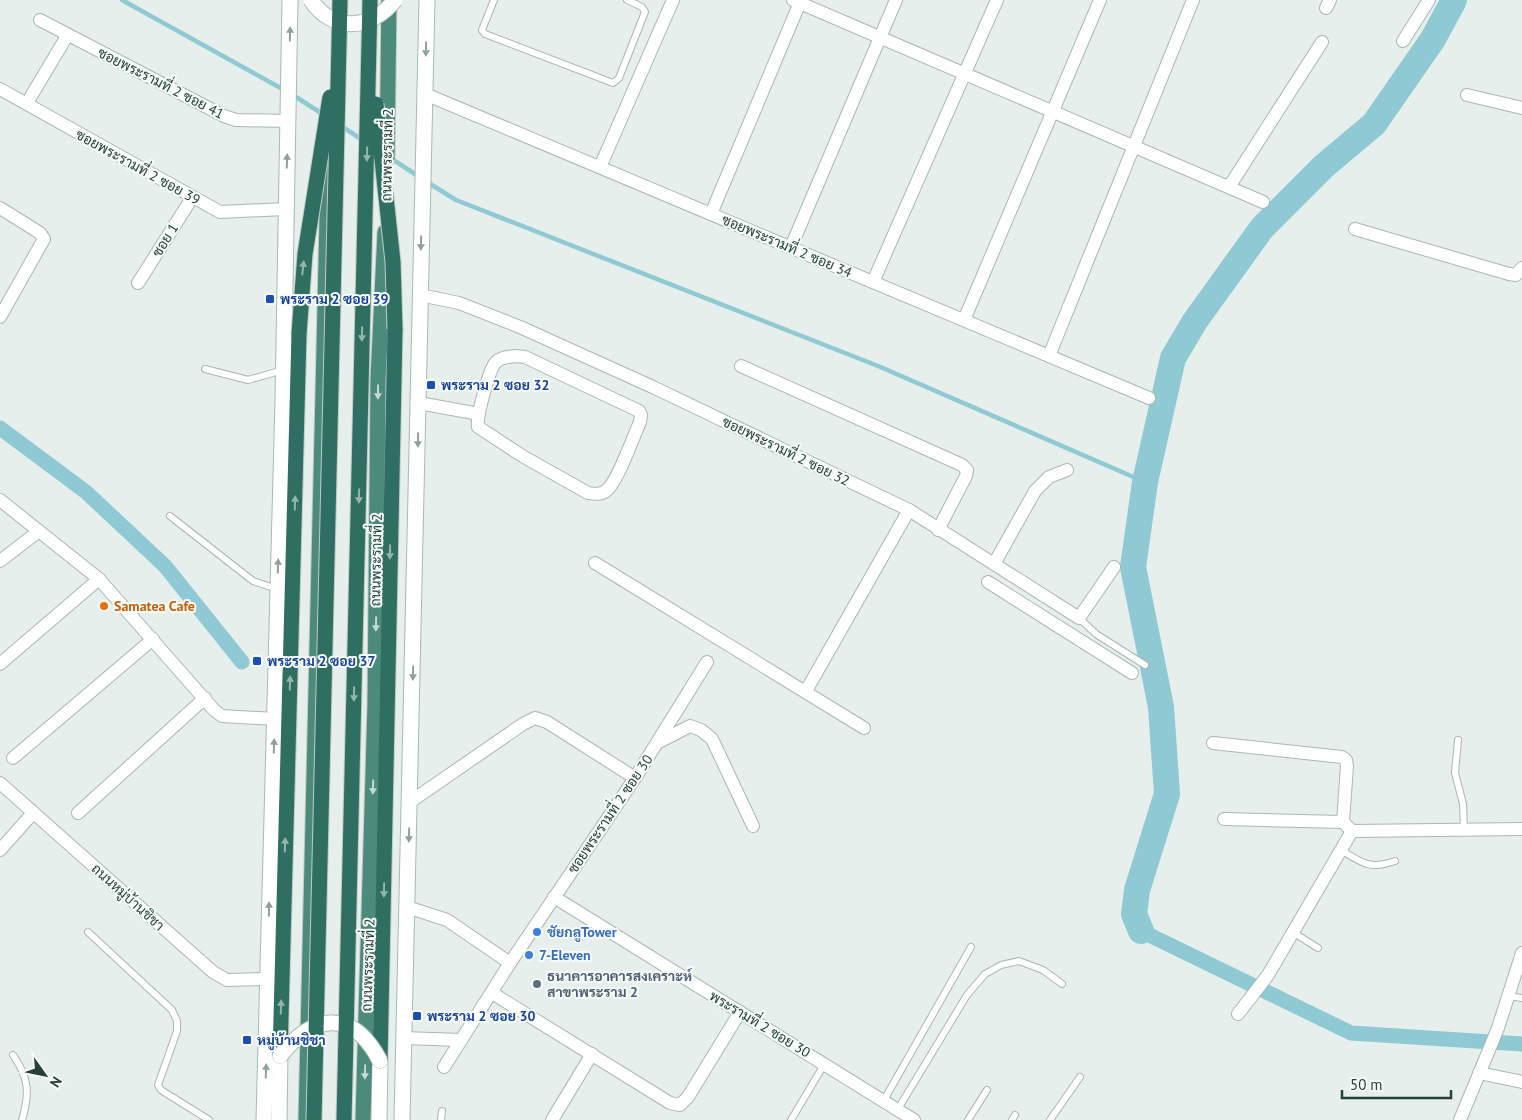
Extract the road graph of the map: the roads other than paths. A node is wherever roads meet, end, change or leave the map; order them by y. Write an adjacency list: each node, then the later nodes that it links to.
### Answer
1 (290, 0): 32 (main road, one-way to 1)
2 (311, 0): 7 (main road, bridge)
3 (333, 0): 132 (highway, bridge)
4 (340, 0): 22 (highway, bridge)
5 (370, 0): 23 (highway, bridge)
6 (389, 0): 135 (highway, ถนนพระรามที่ 2, one-way to 135, bridge)
7 (395, 0)
8 (427, 0): 27 (main road, one-way to 27)
9 (494, 0): 10 (lane)
10 (627, 0)
11 (673, 0): 34 (street)
12 (896, 0): 20 (street)
13 (997, 0): 25 (street)
14 (1100, 0): 31 (street)
15 (1193, 0): 33 (street)
16 (1429, 0): 21 (street)
17 (798, 1): 20 (street); 40 (street)
18 (40, 20): 19 (street, ซอยพระรามที่ 2 ซอย 41)
19 (68, 36): 29 (street); 32 (street, ซอยพระรามที่ 2 ซอย 41)
20 (880, 38): 25 (street); 42 (street)
21 (1403, 41)
22 (339, 42): 117 (highway, one-way to 22, bridge); 133 (highway, bridge)
23 (369, 42): 118 (highway, one-way to 118, bridge); 134 (highway, one-way to 134, bridge)
24 (1322, 42): 35 (street)
25 (965, 75): 31 (street); 44 (street)
26 (0, 89): 29 (street, ซอยพระรามที่ 2 ซอย 39)
27 (425, 94): 34 (street, ซอยพระรามที่ 2 ซอย 34); 46 (main road, one-way to 46)
28 (1467, 95): 30 (street)
29 (27, 104): 36 (street, ซอยพระรามที่ 2 ซอย 39)
30 (1522, 108)
31 (1052, 111): 33 (street); 48 (street)
32 (288, 117): 39 (main road, one-way to 32)
33 (1133, 145): 35 (street); 49 (street)
34 (600, 167): 40 (street, ซอยพระรามที่ 2 ซอย 34)
35 (1229, 187): 37 (street)
36 (192, 198): 39 (street, ซอยพระรามที่ 2 ซอย 39); 45 (street, ซอย 1)
37 (1263, 202)
38 (0, 208): 47 (street)
39 (285, 209): 52 (main road)
40 (711, 214): 42 (street, ซอยพระรามที่ 2 ซอย 34)
41 (1355, 229): 43 (street)
42 (791, 247): 44 (street, ซอยพระรามที่ 2 ซอย 34)
43 (1522, 268)
44 (873, 282): 48 (street, ซอยพระรามที่ 2 ซอย 34)
45 (138, 283)
46 (420, 295): 54 (main road); 58 (street, ซอยพระรามที่ 2 ซอย 32)
47 (0, 317)
48 (964, 320): 49 (street, ซอยพระรามที่ 2 ซอย 34)
49 (1049, 356): 53 (street, ซอยพระรามที่ 2 ซอย 34)
50 (742, 366): 60 (street)
51 (205, 369): 52 (lane)
52 (283, 370): 68 (main road, one-way to 52)
53 (1149, 398)
54 (419, 403): 55 (street); 87 (main road, one-way to 87)
55 (478, 414): 55 (street)
56 (1067, 470): 64 (street)
57 (0, 500): 61 (street)
58 (909, 510): 60 (street, ซอยพระรามที่ 2 ซอย 32); 77 (street)
59 (170, 516): 68 (lane)
60 (938, 530): 64 (street, ซอยพระรามที่ 2 ซอย 32)
61 (39, 531): 62 (street); 66 (street)
62 (0, 561)
63 (595, 563): 77 (street)
64 (994, 564): 69 (street, ซอยพระรามที่ 2 ซอย 32)
65 (1114, 567): 70 (street)
66 (99, 580): 72 (street); 74 (street)
67 (988, 582): 71 (street)
68 (277, 589): 79 (main road)
69 (1062, 606): 70 (street, ซอยพระรามที่ 2 ซอย 32); 71 (street)
70 (1079, 618): 75 (lane)
71 (1051, 621): 76 (street)
72 (153, 638): 78 (street); 84 (street)
73 (707, 662): 82 (street, ซอยพระรามที่ 2 ซอย 30)
74 (0, 664)
75 (1145, 665)
76 (1132, 673)
77 (806, 691): 80 (street)
78 (205, 698): 79 (street); 89 (street)
79 (275, 719): 106 (main road, one-way to 79)
80 (864, 728)
81 (1458, 740): 94 (lane)
82 (658, 742): 85 (street, ซอยพระรามที่ 2 ซอย 30); 91 (street)
83 (1213, 744): 92 (street)
84 (12, 758)
85 (636, 778): 87 (street); 98 (street, ซอยพระรามที่ 2 ซอย 30)
86 (0, 783): 88 (street, ถนนหมู่บ้านชิชา)
87 (410, 802): 99 (main road, one-way to 99)
88 (33, 813): 95 (street); 106 (street, ถนนหมู่บ้านชิชา)
89 (78, 813)
90 (1224, 819): 92 (street)
91 (753, 826)
92 (1348, 826): 94 (street); 96 (street)
93 (1522, 829): 94 (street)
94 (1464, 830)
95 (0, 850)
96 (1341, 850): 97 (lane); 101 (street)
97 (1395, 861)
98 (554, 897): 105 (street, ซอยพระรามที่ 2 ซอย 30); 111 (street, พระรามที่ 2 ซอย 30)
99 (408, 907): 105 (street); 113 (main road)
100 (88, 932): 129 (lane)
101 (1294, 933): 103 (lane); 112 (street)
102 (971, 947): 125 (lane)
103 (1318, 948)
104 (1522, 953): 109 (street)
105 (510, 963): 108 (street, ซอยพระรามที่ 2 ซอย 30)
106 (268, 978): 130 (main road, one-way to 106)
107 (1062, 984): 126 (lane)
108 (492, 993): 114 (street, ซอยพระรามที่ 2 ซอย 30); 115 (street)
109 (1508, 996): 110 (lane); 121 (street)
110 (1522, 998)
111 (740, 1012): 115 (street); 119 (street, พระรามที่ 2 ซอย 30)
112 (1238, 1014)
113 (404, 1038): 114 (street); 137 (main road)
114 (461, 1040): 120 (street, ซอยพระรามที่ 2 ซอย 30)
115 (592, 1054): 139 (street)
116 (13, 1055): 128 (lane)
117 (280, 1056): 118 (main road, bridge); 131 (main road)
118 (380, 1061): 136 (main road)
119 (825, 1063): 125 (street, พระรามที่ 2 ซอย 30); 140 (lane)
120 (444, 1067)
121 (1479, 1073): 123 (street); 144 (street)
122 (1080, 1077): 143 (lane)
123 (1522, 1082)
124 (987, 1090): 142 (lane)
125 (884, 1100): 126 (street, พระรามที่ 2 ซอย 30)
126 (898, 1109): 141 (street, พระรามที่ 2 ซอย 30)
127 (442, 1111): 138 (lane)
128 (22, 1120)
129 (208, 1120)
130 (264, 1120)
131 (278, 1120)
132 (306, 1120)
133 (314, 1120)
134 (344, 1120)
135 (364, 1120)
136 (379, 1120)
137 (402, 1120)
138 (441, 1120)
139 (552, 1120)
140 (791, 1120)
141 (914, 1120)
142 (968, 1120)
143 (1050, 1120)
144 (1460, 1120)

